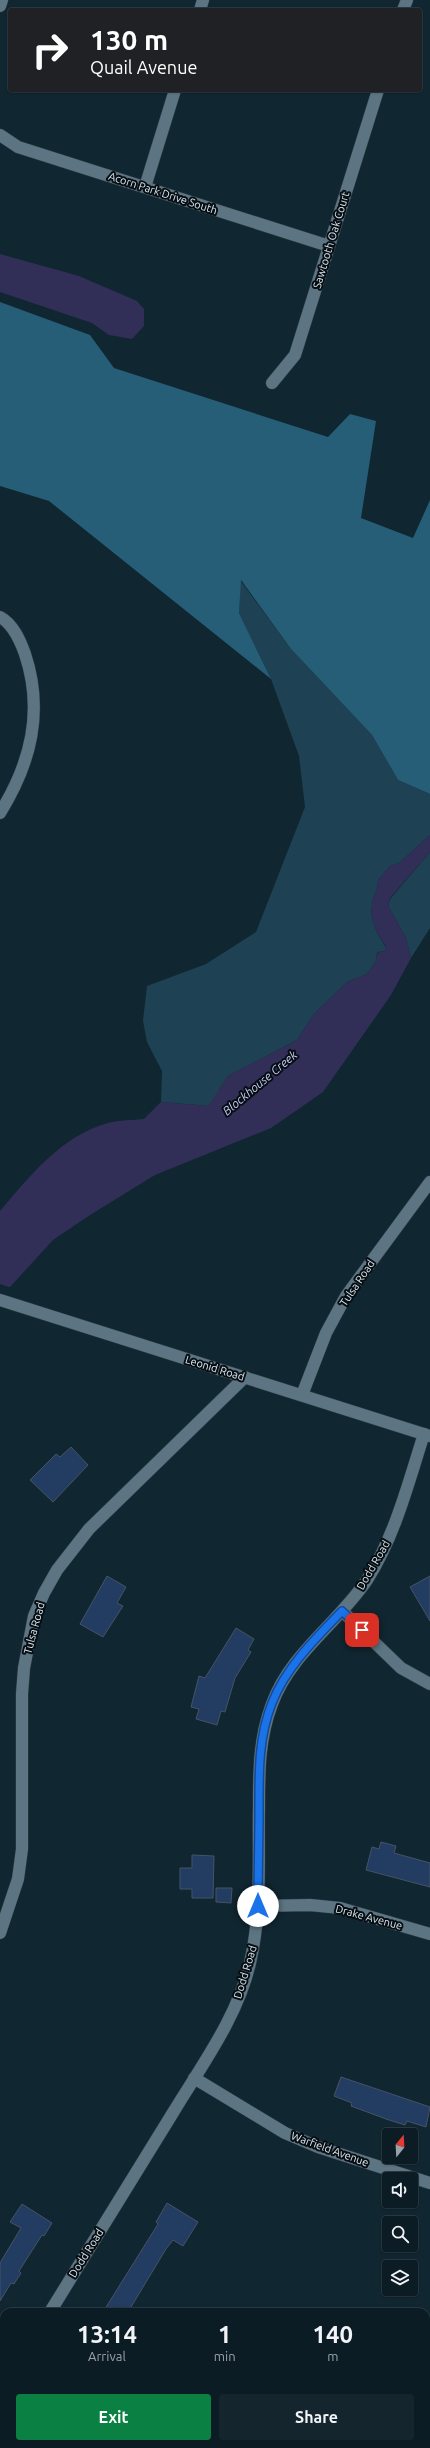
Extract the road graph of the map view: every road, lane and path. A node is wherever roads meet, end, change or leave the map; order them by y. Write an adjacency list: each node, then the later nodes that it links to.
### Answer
1 (2, 0): 2 (street)
2 (0, 6)
3 (174, 92): 6 (street)
4 (377, 92): 7 (street, Sawtooth Oak Court)
5 (0, 135): 6 (street, Acorn Park Drive South)
6 (145, 187): 7 (street, Acorn Park Drive South)
7 (329, 246): 8 (street, Sawtooth Oak Court)
8 (272, 383)
9 (3, 618): 10 (street)
10 (0, 813)
11 (430, 1182): 14 (street, Tulsa Road)
12 (0, 1300): 13 (street, Leonid Road)
13 (246, 1377): 14 (street, Leonid Road); 19 (street, Tulsa Road)
14 (302, 1395): 15 (street, Leonid Road)
15 (427, 1435): 16 (street, Dodd Road)
16 (342, 1611): 17 (street); 18 (street, Dodd Road)
17 (430, 1684)
18 (258, 1906): 20 (street, Drake Avenue); 21 (street, Dodd Road)
19 (0, 1933)
20 (430, 1934)
21 (194, 2078): 22 (street, Warfield Avenue); 23 (street, Dodd Road)
22 (430, 2183)
23 (52, 2308)

